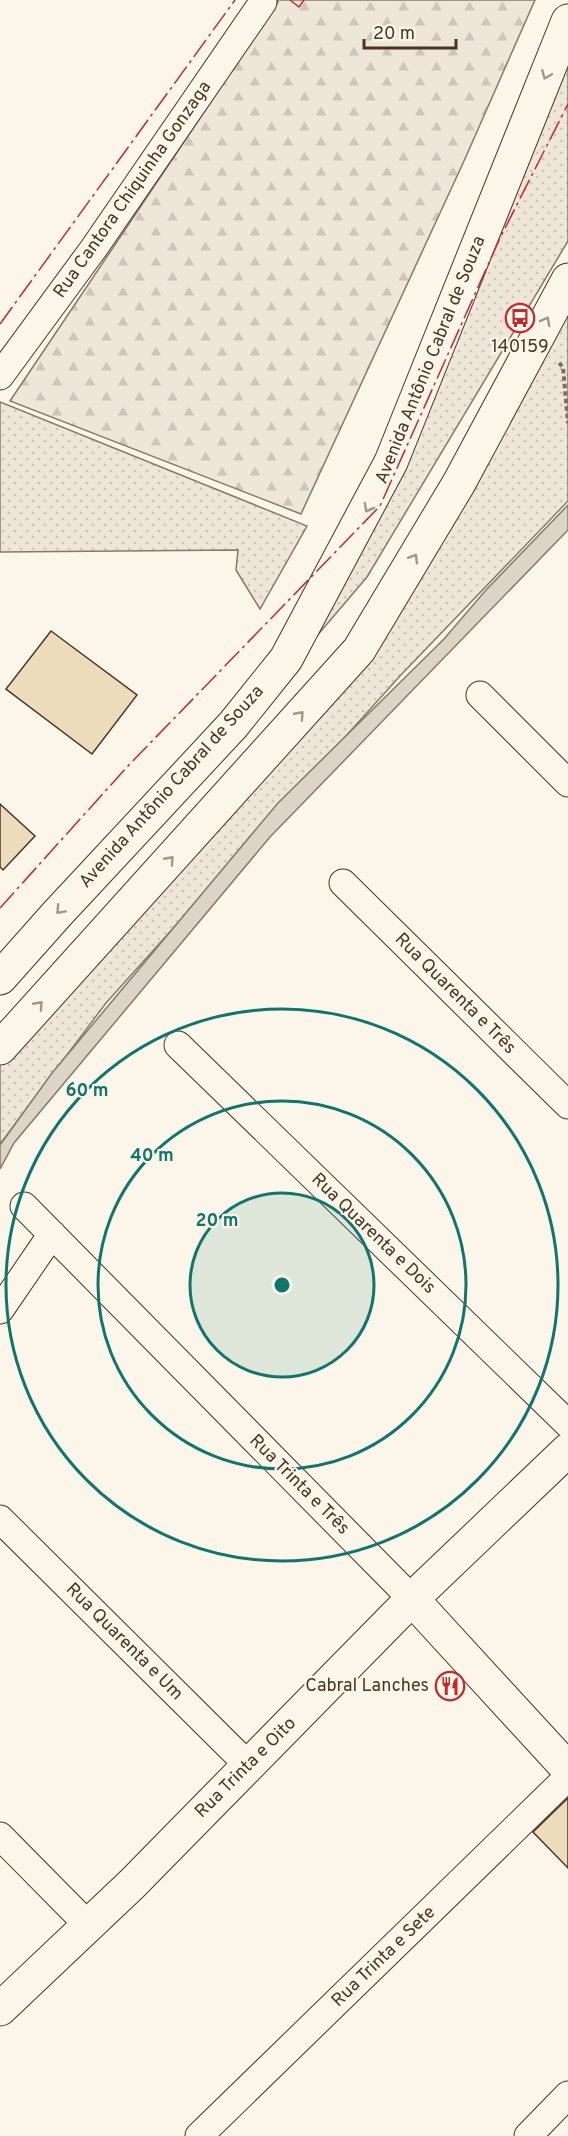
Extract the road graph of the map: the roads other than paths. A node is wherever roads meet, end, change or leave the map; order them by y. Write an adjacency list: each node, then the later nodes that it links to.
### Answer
1 (262, 2): 4 (street, Rua Cantora Chiquinha Gonzaga)
2 (568, 21): 8 (main road, Avenida Antônio Cabral de Souza, one-way to 8)
3 (568, 280): 10 (main road, one-way to 3)
4 (0, 376)
5 (480, 695): 6 (street)
6 (568, 783)
7 (343, 883): 11 (street, Rua Quarenta e Três)
8 (0, 978)
9 (178, 1045): 15 (street, Rua Quarenta e Dois)
10 (0, 1048)
11 (568, 1105)
12 (24, 1206): 13 (street, Rua Trinta e Três)
13 (52, 1234): 14 (street); 18 (street, Rua Trinta e Três)
14 (0, 1310)
15 (568, 1424)
16 (568, 1450): 18 (main road, Rua Trinta e Oito)
17 (0, 1519): 19 (street, Rua Quarenta e Um)
18 (412, 1599): 19 (main road, Rua Trinta e Oito); 20 (main road, Rua Trinta e Três)
19 (248, 1766): 23 (main road, Rua Trinta e Oito)
20 (568, 1769)
21 (568, 1778): 26 (street, Rua Trinta e Sete)
22 (0, 1836): 23 (street)
23 (88, 1926): 24 (main road, Rua Trinta e Oito)
24 (0, 2009)
25 (568, 2095): 27 (street)
26 (199, 2136)
27 (528, 2136)

